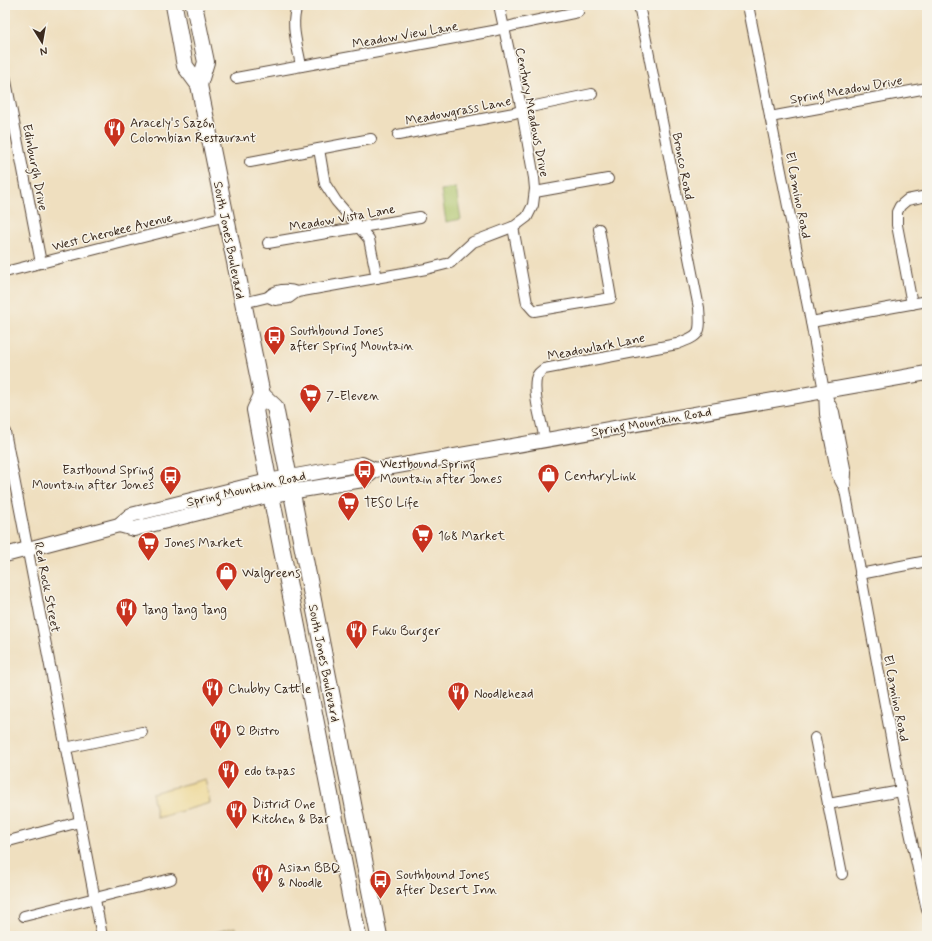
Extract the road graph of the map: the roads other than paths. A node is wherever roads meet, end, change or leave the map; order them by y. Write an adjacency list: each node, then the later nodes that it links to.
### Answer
1 (174, 5): 12 (main road, South Jones Boulevard)
2 (194, 5): 12 (main road, South Jones Boulevard)
3 (298, 5): 9 (street)
4 (499, 5): 8 (street, Century Meadows Drive)
5 (639, 5): 37 (street, Bronco Road)
6 (748, 5): 16 (street, El Camino Road)
7 (578, 12): 8 (street, Meadow View Lane)
8 (503, 28): 9 (street, Meadow View Lane); 15 (street, Century Meadows Drive)
9 (301, 66): 11 (street, Meadow View Lane)
10 (5, 76): 30 (street, Edinburgh Drive)
11 (236, 78)
12 (199, 85): 24 (main road, South Jones Boulevard)
13 (927, 88): 16 (street, Spring Meadow Drive)
14 (592, 94): 15 (street, Meadowgrass Lane)
15 (522, 110): 17 (street, Meadowgrass Lane); 22 (street, Century Meadows Drive)
16 (770, 117): 36 (street, El Camino Road)
17 (398, 135)
18 (371, 139): 19 (street)
19 (318, 149): 20 (street); 26 (street)
20 (250, 162)
21 (608, 179): 22 (street)
22 (535, 192): 27 (street, Century Meadows Drive)
23 (927, 196): 35 (street)
24 (226, 216): 30 (street, West Cherokee Avenue); 34 (main road, South Jones Boulevard)
25 (420, 217): 26 (street, Meadow Vista Lane)
26 (359, 227): 29 (street, Meadow Vista Lane); 32 (street)
27 (513, 227): 28 (street); 32 (street, Century Meadows Drive)
28 (599, 229)
29 (268, 243)
30 (41, 263): 31 (street, West Cherokee Avenue)
31 (5, 272)
32 (377, 278): 34 (street, Century Meadows Drive)
33 (927, 301): 35 (street)
34 (243, 302): 40 (main road, South Jones Boulevard)
35 (912, 304): 36 (street)
36 (811, 322): 39 (street, El Camino Road)
37 (699, 332): 42 (street, Meadowlark Lane)
38 (927, 373): 39 (main road, Spring Mountain Road)
39 (824, 391): 42 (main road, Spring Mountain Road); 48 (street, El Camino Road)
40 (262, 395): 43 (main road, South Jones Boulevard); 44 (main road, South Jones Boulevard)
41 (5, 432): 45 (street, Red Rock Street)
42 (545, 440): 43 (main road, Spring Mountain Road)
43 (290, 484): 44 (main road, Spring Mountain Road); 52 (main road, South Jones Boulevard)
44 (269, 488): 45 (main road, Spring Mountain Road); 53 (main road, South Jones Boulevard)
45 (28, 549): 46 (main road, Spring Mountain Road); 51 (street, Red Rock Street)
46 (5, 555)
47 (927, 561): 48 (street)
48 (860, 574): 54 (street, El Camino Road)
49 (142, 732): 51 (street)
50 (815, 738): 55 (street)
51 (65, 748): 56 (street, Red Rock Street)
52 (343, 760): 53 (main road); 65 (main road, South Jones Boulevard)
53 (326, 771): 64 (main road, South Jones Boulevard)
54 (901, 791): 55 (street); 61 (street, El Camino Road)
55 (828, 804): 58 (street)
56 (79, 822): 57 (street); 60 (street, Red Rock Street)
57 (5, 842)
58 (842, 874)
59 (171, 879): 60 (street)
60 (94, 898): 62 (street); 63 (street, Red Rock Street)
61 (927, 910)
62 (24, 916)
63 (102, 936)
64 (358, 936)
65 (378, 936)

